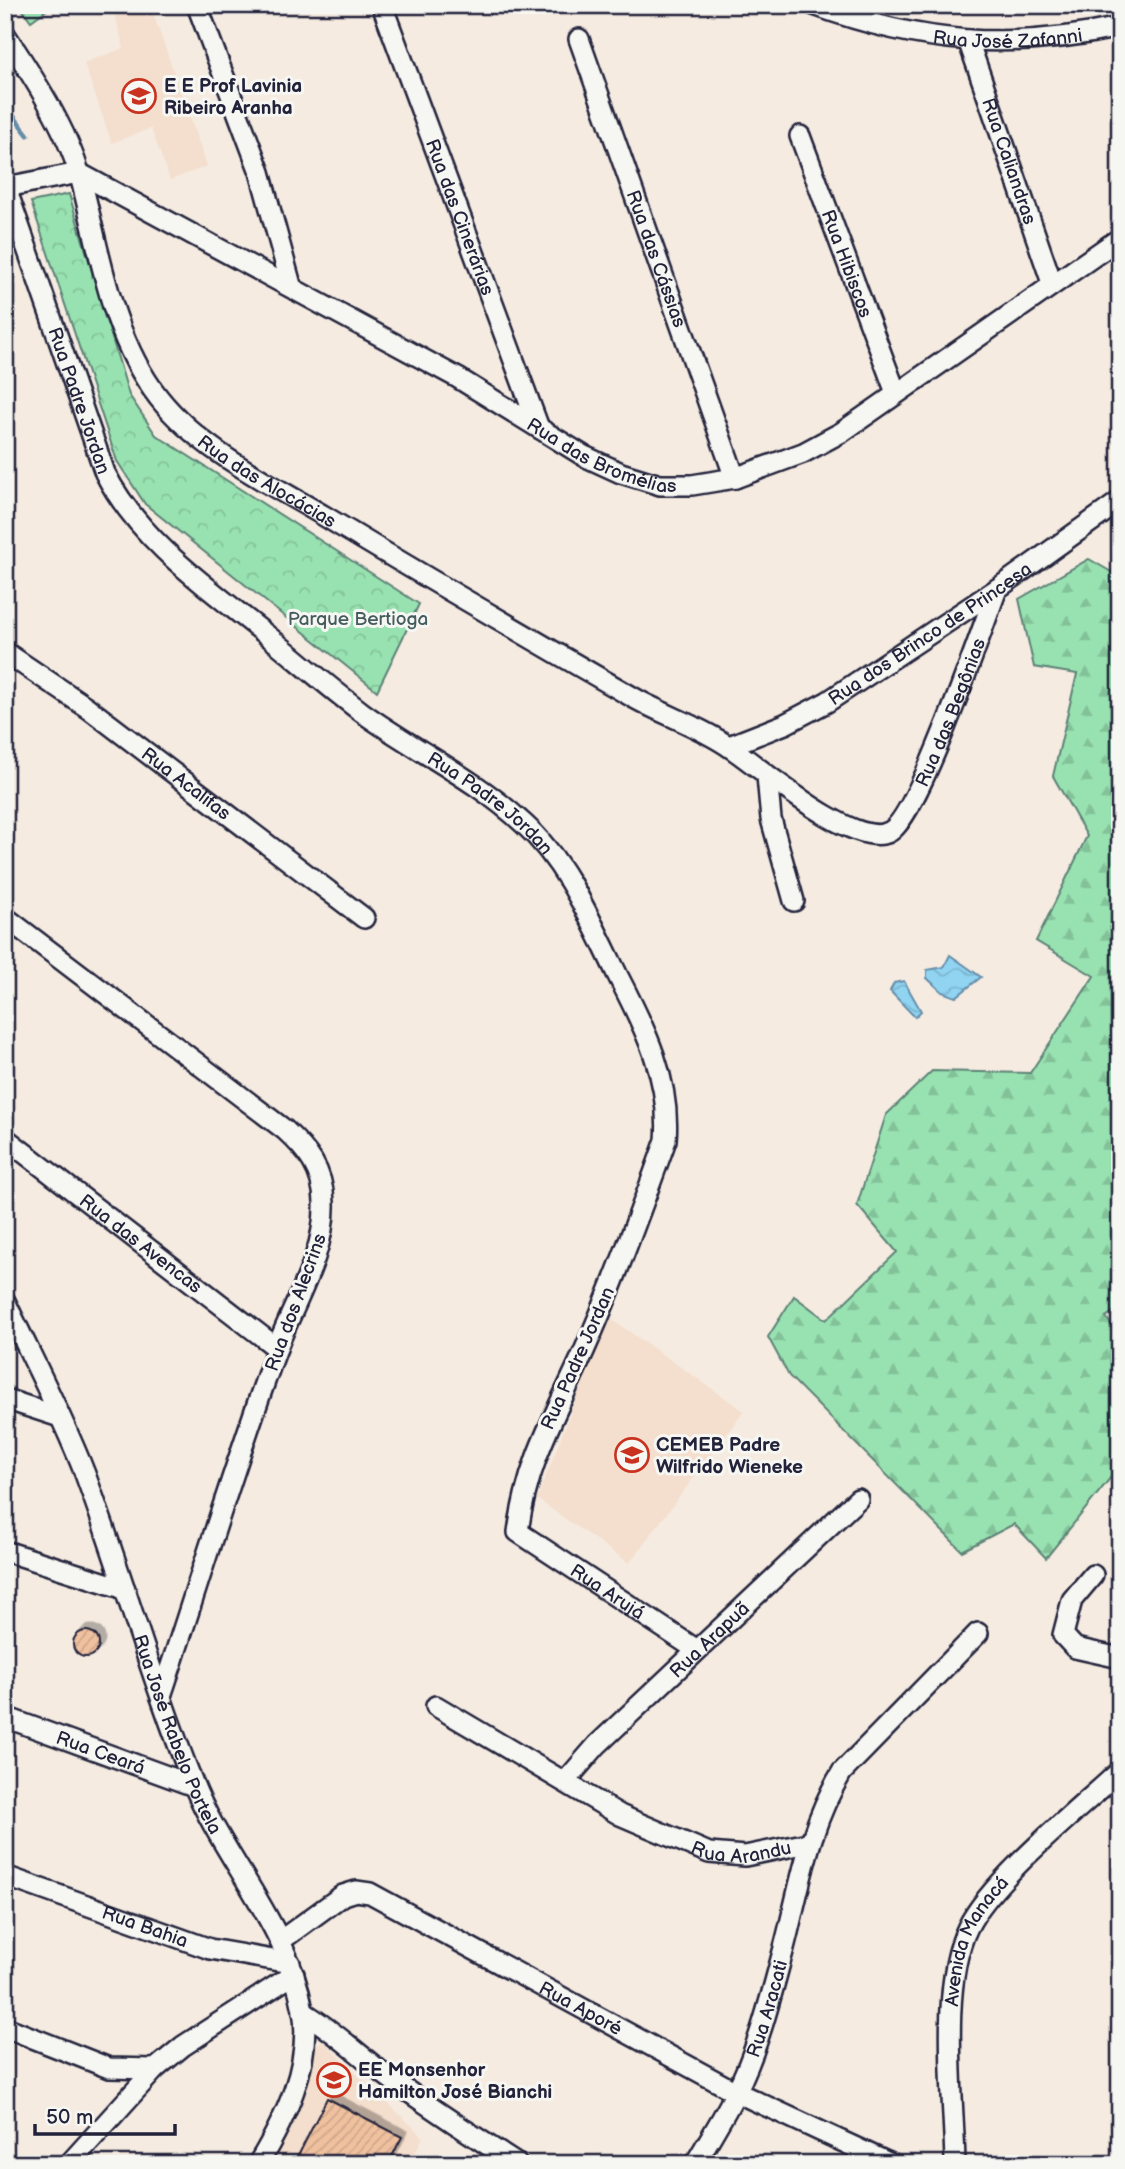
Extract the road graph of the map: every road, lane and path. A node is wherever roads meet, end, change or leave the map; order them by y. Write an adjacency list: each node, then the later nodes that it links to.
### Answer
1 (197, 5): 13 (street)
2 (382, 5): 15 (street, Rua das Cinerárias)
3 (814, 5): 7 (street, Rua José Zafanni)
4 (1120, 27): 7 (street, Rua José Zafanni)
5 (5, 34): 9 (street, Rua das Alocácias)
6 (579, 39): 16 (street, Rua das Cássias)
7 (968, 40): 12 (street, Rua Caliandras)
8 (800, 136): 14 (street, Rua Hibiscos)
9 (79, 173): 10 (street); 13 (street, Rua das Bromélias); 20 (street, Rua das Alocácias)
10 (6, 186): 31 (street, Rua Padre Jordan)
11 (1120, 238): 12 (street, Rua das Bromélias)
12 (1052, 284): 14 (street, Rua das Bromélias)
13 (292, 285): 15 (street, Rua das Bromélias)
14 (896, 393): 16 (street, Rua das Bromélias)
15 (539, 428): 16 (street, Rua das Bromélias)
16 (735, 478)
17 (1120, 501): 18 (street, Rua dos Brinco de Princesa)
18 (997, 589): 20 (street, Rua dos Brinco de Princesa); 21 (street, Rua das Begônias)
19 (5, 652): 24 (street, Rua Acalifas)
20 (729, 746): 21 (street)
21 (768, 776): 22 (street)
22 (794, 901)
23 (5, 917): 27 (street, Rua dos Alecrins)
24 (364, 918)
25 (5, 1139): 27 (street, Rua das Avencas)
26 (5, 1301): 29 (street, Rua José Rabelo Portela)
27 (277, 1348): 38 (street, Rua dos Alecrins)
28 (5, 1399): 29 (street)
29 (60, 1417): 34 (street, Rua José Rabelo Portela)
30 (858, 1499): 36 (street, Rua Arapuã)
31 (518, 1532): 36 (street, Rua Arujá)
32 (5, 1551): 34 (street)
33 (1093, 1574): 37 (street)
34 (125, 1589): 38 (street, Rua José Rabelo Portela)
35 (978, 1633): 44 (street, Rua Arandu)
36 (698, 1650): 42 (street, Rua Arapuã)
37 (1120, 1658)
38 (161, 1696): 43 (street, Rua José Rabelo Portela)
39 (436, 1706): 42 (street, Rua Arandu)
40 (5, 1717): 43 (street, Rua Ceará)
41 (1120, 1772): 57 (street, Avenida Manacá)
42 (565, 1782): 44 (street, Rua Arandu)
43 (194, 1786): 46 (street, Rua José Rabelo Portela)
44 (808, 1843): 51 (street, Rua Aracati)
45 (5, 1876): 47 (street, Rua Bahia)
46 (280, 1941): 47 (street, Rua José Rabelo Portela); 51 (street, Rua Aporé)
47 (292, 1968): 48 (street, Rua José Rabelo Portela); 50 (street)
48 (303, 2012): 52 (street); 54 (street, Rua José Rabelo Portela)
49 (5, 2026): 50 (street)
50 (155, 2069): 53 (street)
51 (736, 2092): 55 (street, Rua Aracati); 56 (street, Rua Aporé)
52 (514, 2163)
53 (69, 2164)
54 (258, 2164)
55 (695, 2164)
56 (891, 2164)
57 (956, 2164)

